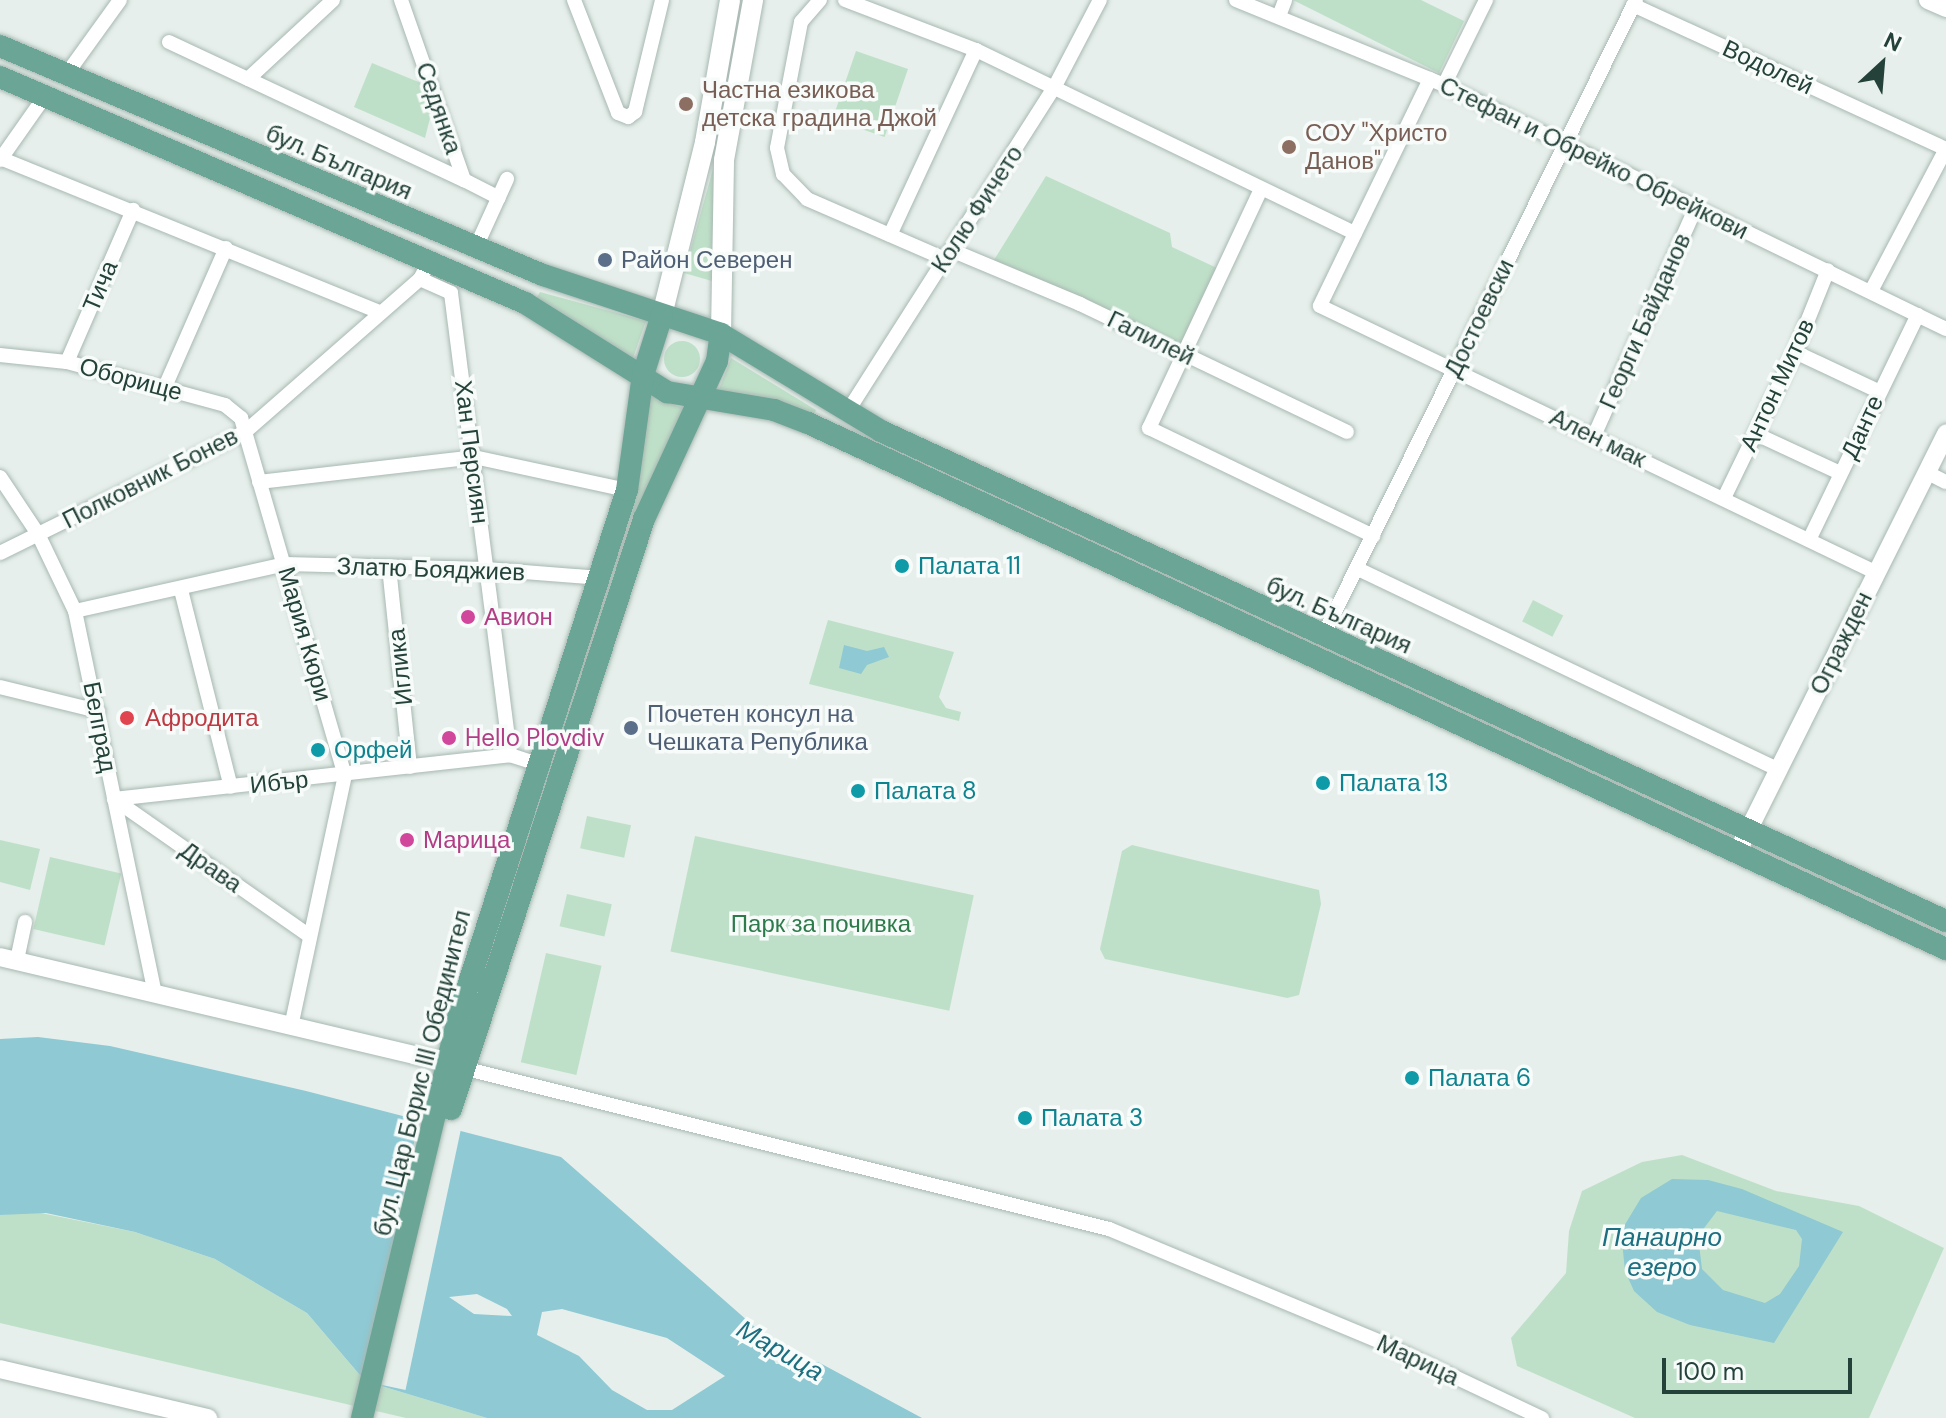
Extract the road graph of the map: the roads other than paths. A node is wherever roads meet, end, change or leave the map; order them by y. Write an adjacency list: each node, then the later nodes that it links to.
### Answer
1 (120, 0): 21 (street)
2 (333, 0): 23 (street)
3 (401, 0): 31 (street, Седянка)
4 (574, 0): 5 (street)
5 (662, 0)
6 (730, 0): 45 (main road)
7 (753, 0): 48 (main road)
8 (820, 0): 37 (street, Галилей)
9 (845, 0): 20 (street)
10 (1100, 0): 25 (street, Колю Фичето)
11 (1236, 0): 17 (street, Стефан и Обрейко Обрейкови)
12 (1285, 0): 17 (street)
13 (1486, 0): 24 (street)
14 (1928, 0): 16 (street)
15 (1634, 2): 27 (street, Достоевски); 28 (street, Водолей)
16 (1946, 8)
17 (1279, 16): 24 (street, Стефан и Обрейко Обрейкови)
18 (169, 42): 23 (street)
19 (0, 46): 21 (main road, бул. България)
20 (976, 50): 25 (street); 37 (street)
21 (66, 75): 38 (main road, бул. България)
22 (0, 77): 26 (main road)
23 (248, 79): 31 (street)
24 (1437, 82): 27 (street, Стефан и Обрейко Обрейкови); 36 (street)
25 (1055, 86): 32 (street); 40 (street, Колю Фичето)
26 (45, 96): 29 (street); 41 (main road)
27 (1564, 144): 34 (street, Стефан и Обрейко Обрейкови); 53 (street, Достоевски)
28 (1946, 149): 43 (street)
29 (0, 159): 35 (street)
30 (507, 179): 33 (street)
31 (464, 180): 33 (street, Седянка)
32 (1261, 189): 36 (street); 50 (street)
33 (499, 198): 38 (street)
34 (1696, 207): 42 (street, Стефан и Обрейко Обрейкови); 63 (street, Георги Байданов)
35 (133, 210): 39 (street); 52 (street, Тича)
36 (1355, 233): 53 (street, Ален мак)
37 (890, 235): 40 (street, Галилей)
38 (476, 247): 45 (main road, бул. България)
39 (226, 248): 44 (street); 55 (street)
40 (948, 255): 50 (street, Галилей); 58 (street, Колю Фичето)
41 (425, 269): 44 (street, Полковник Бонев); 54 (main road); 64 (street, Хан Персиян)
42 (1828, 270): 43 (street, Стефан и Обрейко Обрейкови); 49 (street, Антон Митов)
43 (1871, 291): 46 (street, Стефан и Обрейко Обрейкови)
44 (379, 312): 59 (street, Полковник Бонев)
45 (662, 315): 48 (main road, бул. България); 54 (main road, бул. Цар Борис III Обединител)
46 (1918, 315): 47 (street, Стефан и Обрейко Обрейкови); 56 (street, Данте)
47 (1946, 329)
48 (721, 334): 57 (main road, бул. Цар Борис III Обединител); 58 (main road, бул. България)
49 (1795, 352): 56 (street); 62 (street, Антон Митов)
50 (1184, 353): 60 (street, Галилей); 73 (street)
51 (0, 355): 52 (street, Оборище)
52 (67, 362): 55 (street, Оборище)
53 (1454, 369): 63 (street, Ален мак); 73 (street, Достоевски)
54 (643, 375): 57 (main road); 70 (main road, бул. Цар Борис III Обединител)
55 (164, 389): 59 (street, Оборище)
56 (1878, 391): 66 (street, Данте)
57 (701, 397): 95 (main road); 103 (main road, бул. Цар Борис III Обединител)
58 (846, 414): 84 (main road, бул. България)
59 (245, 432): 68 (street, Мария Кюри); 72 (street, Полковник Бонев)
60 (1347, 432)
61 (1946, 433): 65 (street, Огражден)
62 (1756, 434): 66 (street); 71 (street, Антон Митов)
63 (1594, 436): 71 (street, Ален мак)
64 (474, 457): 68 (street); 70 (street); 78 (street, Хан Персиян)
65 (1926, 472): 69 (street); 80 (street, Огражден)
66 (1840, 473): 74 (street, Данте)
67 (0, 477): 72 (street, Белград)
68 (259, 482): 76 (street, Мария Кюри)
69 (1946, 482)
70 (627, 490): 81 (main road, бул. Цар Борис III Обединител)
71 (1724, 498): 74 (street, Ален мак)
72 (38, 534): 75 (street, Полковник Бонев); 83 (street, Белград)
73 (1373, 536): 79 (street, Достоевски)
74 (1809, 540): 80 (street, Ален мак)
75 (0, 553)
76 (285, 564): 77 (street, Златю Бояджиев); 82 (street, Златю Бояджиев); 91 (street, Мария Кюри)
77 (389, 567): 78 (street, Златю Бояджиев); 89 (street, Иглика)
78 (486, 569): 81 (street, Златю Бояджиев); 87 (street, Хан Персиян)
79 (1358, 569): 84 (street, Достоевски); 90 (street)
80 (1875, 572): 90 (street, Огражден)
81 (600, 578): 88 (main road, бул. Цар Борис III Обединител)
82 (181, 590): 83 (street, Златю Бояджиев); 92 (street)
83 (75, 611): 86 (street, Белград)
84 (1323, 636): 94 (main road, бул. България)
85 (0, 687): 86 (street)
86 (98, 711): 93 (street, Белград)
87 (510, 755): 88 (street, Ибър); 89 (street, Ибър)
88 (537, 764): 103 (main road, бул. Цар Борис III Обединител)
89 (410, 767): 91 (street, Ибър)
90 (1779, 770): 94 (street, Огражден)
91 (345, 775): 92 (street, Ибър); 98 (street, Мария Кюри)
92 (231, 787): 93 (street, Ибър)
93 (114, 799): 98 (street, Драва); 101 (street, Белград)
94 (1749, 829): 95 (street, Огражден); 96 (main road, бул. България)
95 (1737, 853): 99 (main road)
96 (1946, 921)
97 (25, 922): 100 (street)
98 (308, 935): 102 (street, Мария Кюри)
99 (1946, 949)
100 (8, 958): 101 (street, Марица)
101 (155, 994): 102 (street, Марица)
102 (291, 1026): 103 (street, Марица)
103 (455, 1065): 105 (main road, бул. Цар Борис III Обединител); 107 (street, Марица)
104 (0, 1369): 106 (street)
105 (372, 1415)
106 (208, 1418)
107 (1542, 1418)

